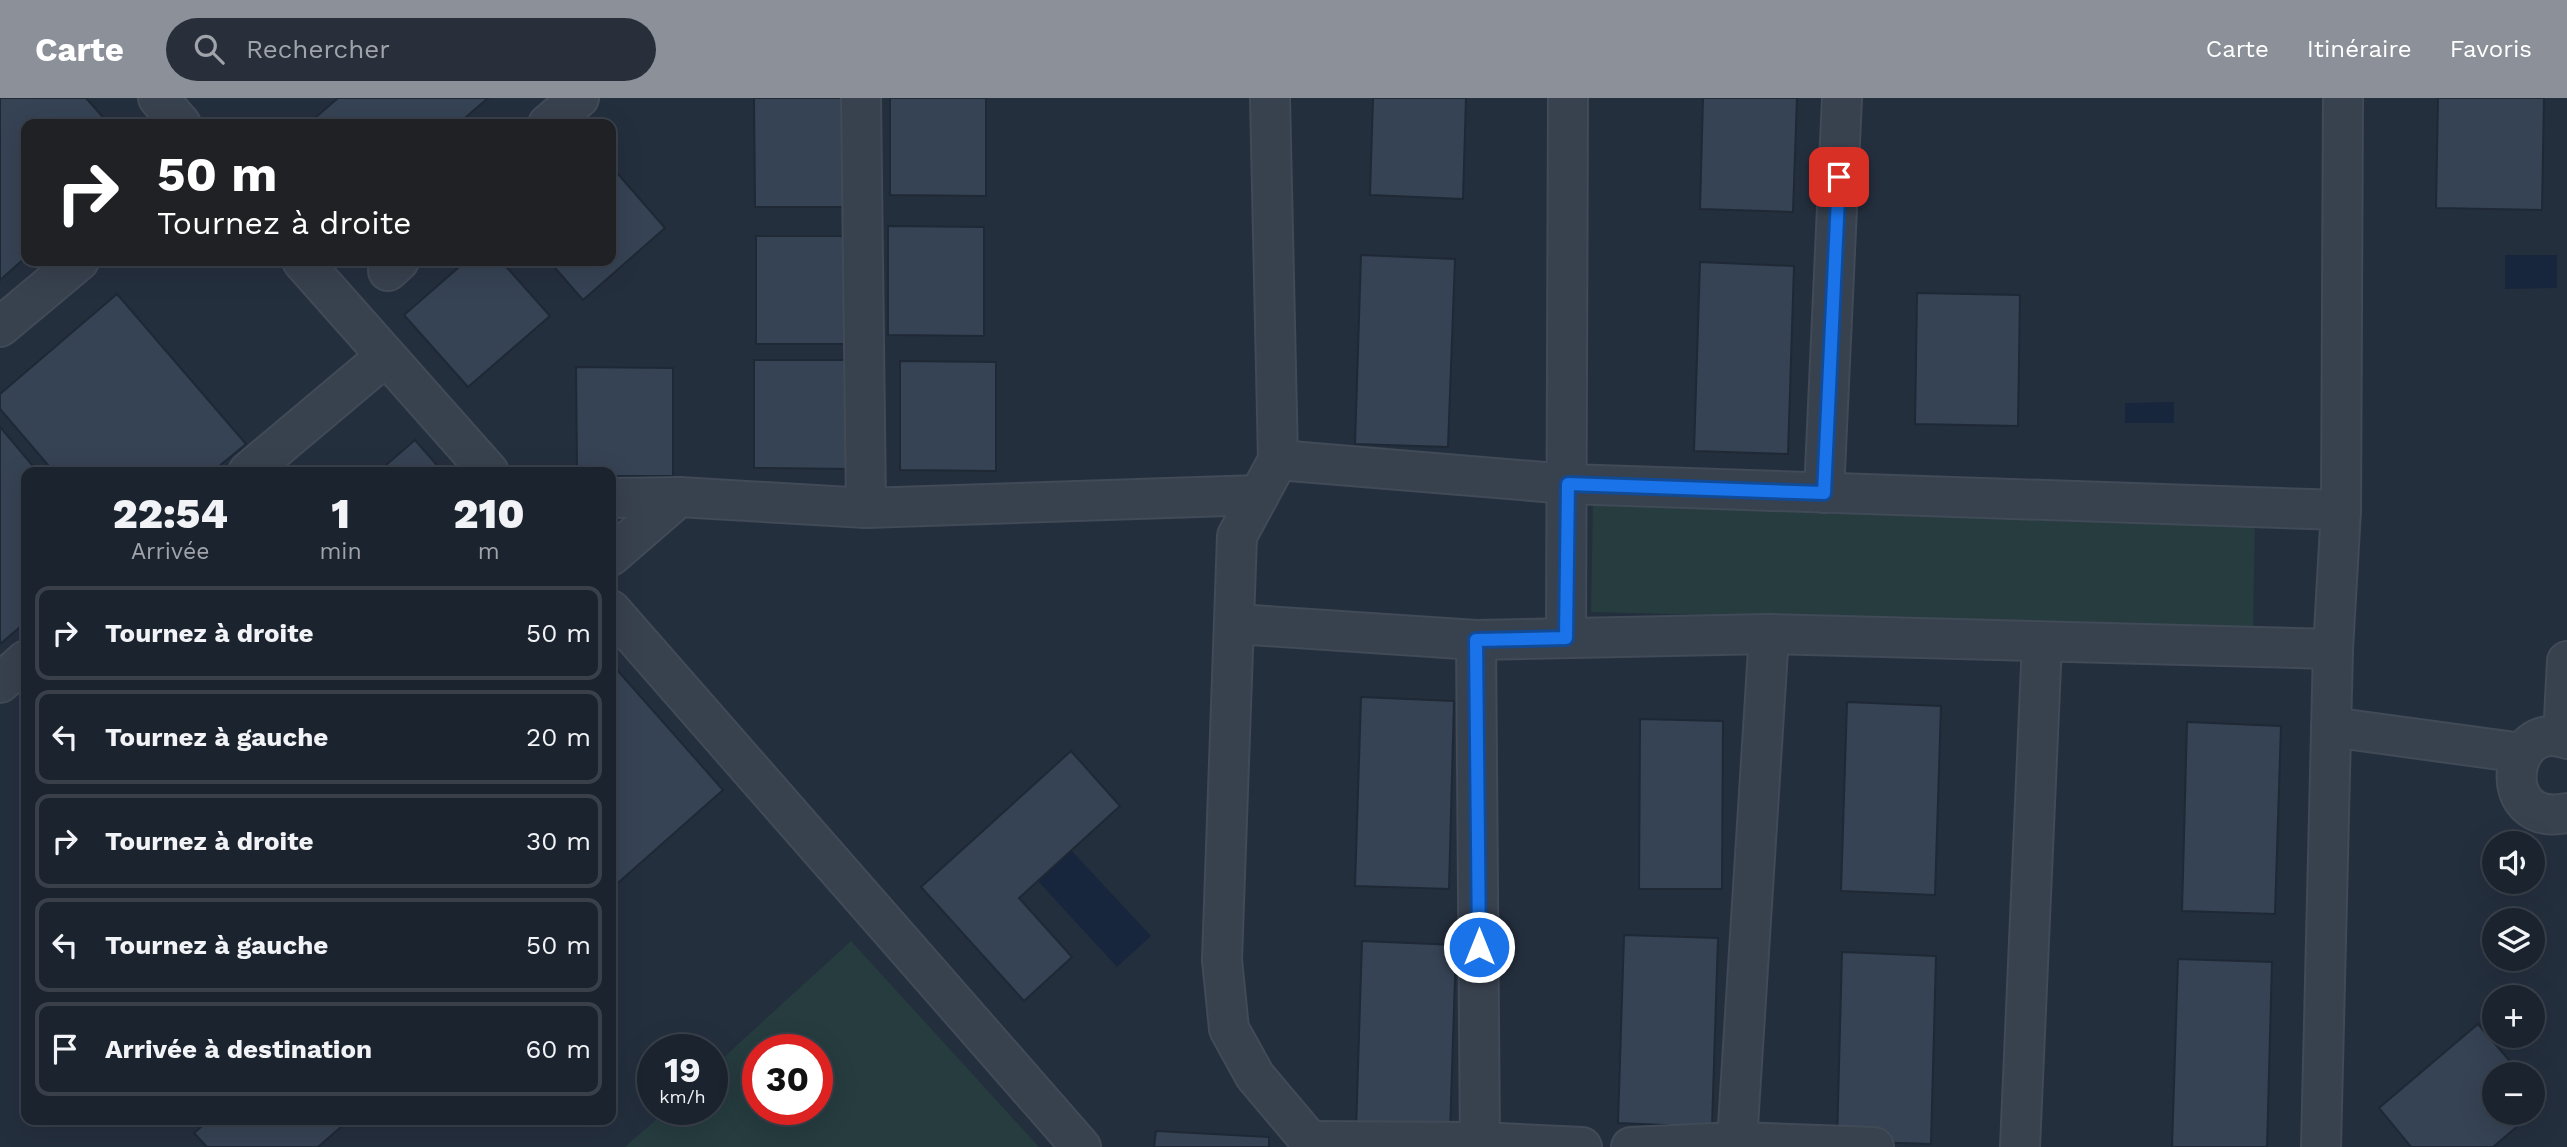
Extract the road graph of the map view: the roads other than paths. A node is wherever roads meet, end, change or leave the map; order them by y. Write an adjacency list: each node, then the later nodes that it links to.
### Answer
1 (158, 98): 8 (street)
2 (579, 98): 9 (street)
3 (861, 98): 22 (street)
4 (1270, 98): 14 (street)
5 (1568, 98): 17 (street)
6 (1842, 98): 18 (street)
7 (2343, 98): 23 (street)
8 (177, 119)
9 (554, 119)
10 (73, 266): 12 (street)
11 (306, 266): 13 (street)
12 (0, 327)
13 (386, 356): 15 (street); 16 (street)
14 (1278, 460): 17 (street); 19 (street)
15 (254, 467)
16 (485, 467)
17 (1568, 484): 18 (street); 28 (street)
18 (1824, 493): 23 (street)
19 (1259, 495): 22 (street); 26 (street)
20 (679, 497): 21 (street); 22 (street); 24 (street)
21 (616, 498)
22 (866, 509)
23 (2341, 510): 31 (street)
24 (616, 552)
25 (616, 616): 42 (street)
26 (1236, 624): 29 (street); 40 (street)
27 (1769, 634): 28 (street); 30 (street); 39 (street)
28 (1566, 638): 29 (street)
29 (1476, 640): 41 (street)
30 (2042, 643): 31 (street); 46 (street)
31 (2333, 649): 35 (street)
32 (2567, 661): 36 (street)
33 (21, 664): 34 (street)
34 (0, 683)
35 (2331, 727): 37 (street); 47 (street)
36 (2565, 738): 37 (street)
37 (2522, 753): 38 (street)
38 (2567, 813)
39 (1737, 1142): 44 (street); 45 (street)
40 (1312, 1144): 41 (street)
41 (1480, 1144): 43 (street)
42 (1081, 1147)
43 (1581, 1147)
44 (1631, 1147)
45 (1874, 1147)
46 (2020, 1147)
47 (2321, 1147)

